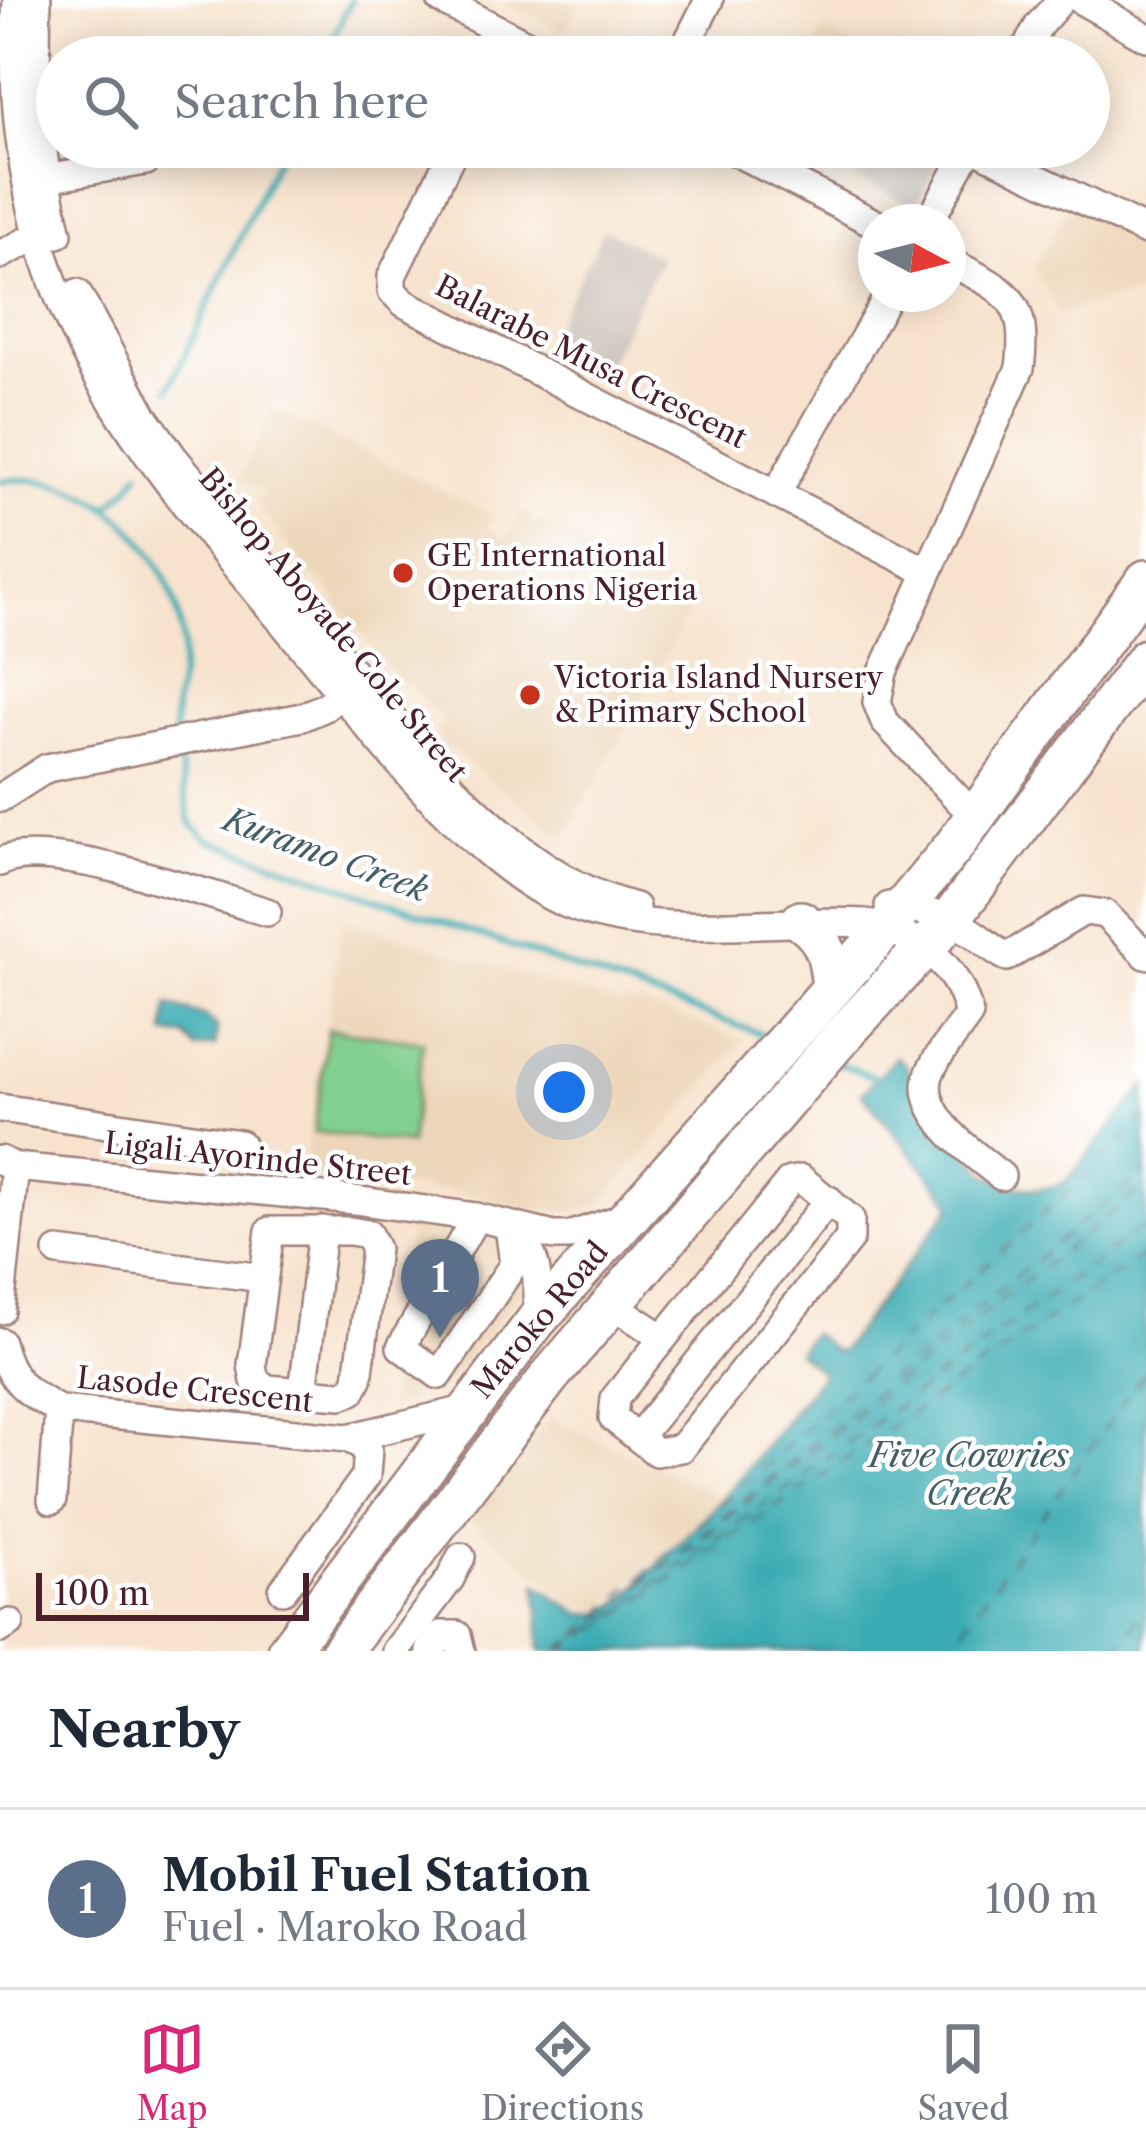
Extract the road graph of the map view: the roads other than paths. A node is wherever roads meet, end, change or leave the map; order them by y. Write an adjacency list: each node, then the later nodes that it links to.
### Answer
1 (17, 0): 13 (street, Bishop Aboyade Cole Street)
2 (38, 0): 7 (street, Bishop Aboyade Cole Street)
3 (440, 0): 8 (street)
4 (710, 0): 9 (street)
5 (1060, 0): 10 (street)
6 (1081, 0): 11 (street)
7 (36, 36)
8 (490, 36)
9 (691, 36)
10 (1033, 36)
11 (1146, 37)
12 (36, 41): 14 (street, Bishop Aboyade Cole Street)
13 (8, 62): 25 (street, Bishop Aboyade Cole Street)
14 (36, 72)
15 (45, 168): 21 (street, Bishop Aboyade Cole Street)
16 (105, 168): 21 (street)
17 (445, 168): 29 (street, Balarabe Musa Crescent)
18 (767, 168): 23 (street)
19 (959, 168): 22 (street)
20 (1015, 168): 24 (street)
21 (46, 178): 33 (street, Bishop Aboyade Cole Street)
22 (939, 204)
23 (858, 215)
24 (1146, 231)
25 (39, 235): 26 (street); 33 (street, Bishop Aboyade Cole Street)
26 (0, 255)
27 (966, 270): 30 (street)
28 (879, 312): 29 (street)
29 (776, 494): 30 (street, Balarabe Musa Crescent)
30 (926, 571): 35 (street)
31 (1146, 580): 35 (highway)
32 (1146, 659): 40 (highway)
33 (346, 681): 34 (street); 38 (street, Bishop Aboyade Cole Street); 39 (street, Bishop Aboyade Cole Street)
34 (3, 782)
35 (974, 817): 38 (highway)
36 (0, 862): 37 (street)
37 (267, 912)
38 (895, 917): 39 (street, Bishop Aboyade Cole Street); 40 (street, Bishop Aboyade Cole Street); 42 (highway)
39 (801, 921): 42 (highway)
40 (936, 934): 41 (street, Bishop Aboyade Cole Street); 42 (highway); 46 (street)
41 (1146, 956)
42 (829, 1011): 50 (highway, Maroko Road); 56 (highway, Maroko Road)
43 (0, 1108): 44 (street)
44 (240, 1144)
45 (8, 1163): 47 (street, Ligali Ayorinde Street); 59 (street)
46 (1001, 1176)
47 (354, 1200): 49 (street, Ligali Ayorinde Street); 52 (street)
48 (829, 1200): 62 (street); 68 (street); 68 (street)
49 (476, 1216): 51 (street, Ligali Ayorinde Street); 54 (street)
50 (627, 1217): 51 (street, Ligali Ayorinde Street); 60 (highway, Maroko Road)
51 (509, 1226): 58 (street); 60 (street)
52 (336, 1231): 55 (street); 64 (street); 64 (street)
53 (58, 1252): 55 (street)
54 (442, 1275): 57 (street); 58 (street)
55 (263, 1278): 64 (street)
56 (612, 1304): 62 (street); 73 (highway, Maroko Road)
57 (423, 1308): 61 (street); 61 (street)
58 (484, 1308): 61 (street)
59 (0, 1310)
60 (536, 1322): 66 (highway, Maroko Road)
61 (464, 1338)
62 (662, 1338): 68 (street)
63 (0, 1342): 65 (street, Lasode Crescent)
64 (303, 1392)
65 (59, 1410): 67 (street, Lasode Crescent); 69 (street)
66 (465, 1411): 67 (street, Lasode Crescent); 72 (highway, Maroko Road)
67 (348, 1438): 71 (street, Lasode Crescent)
68 (638, 1438)
69 (52, 1500)
70 (461, 1557): 74 (street)
71 (283, 1590)
72 (287, 1651)
73 (340, 1651)
74 (396, 1651)
75 (430, 1651): 76 (street)
76 (461, 1651)

